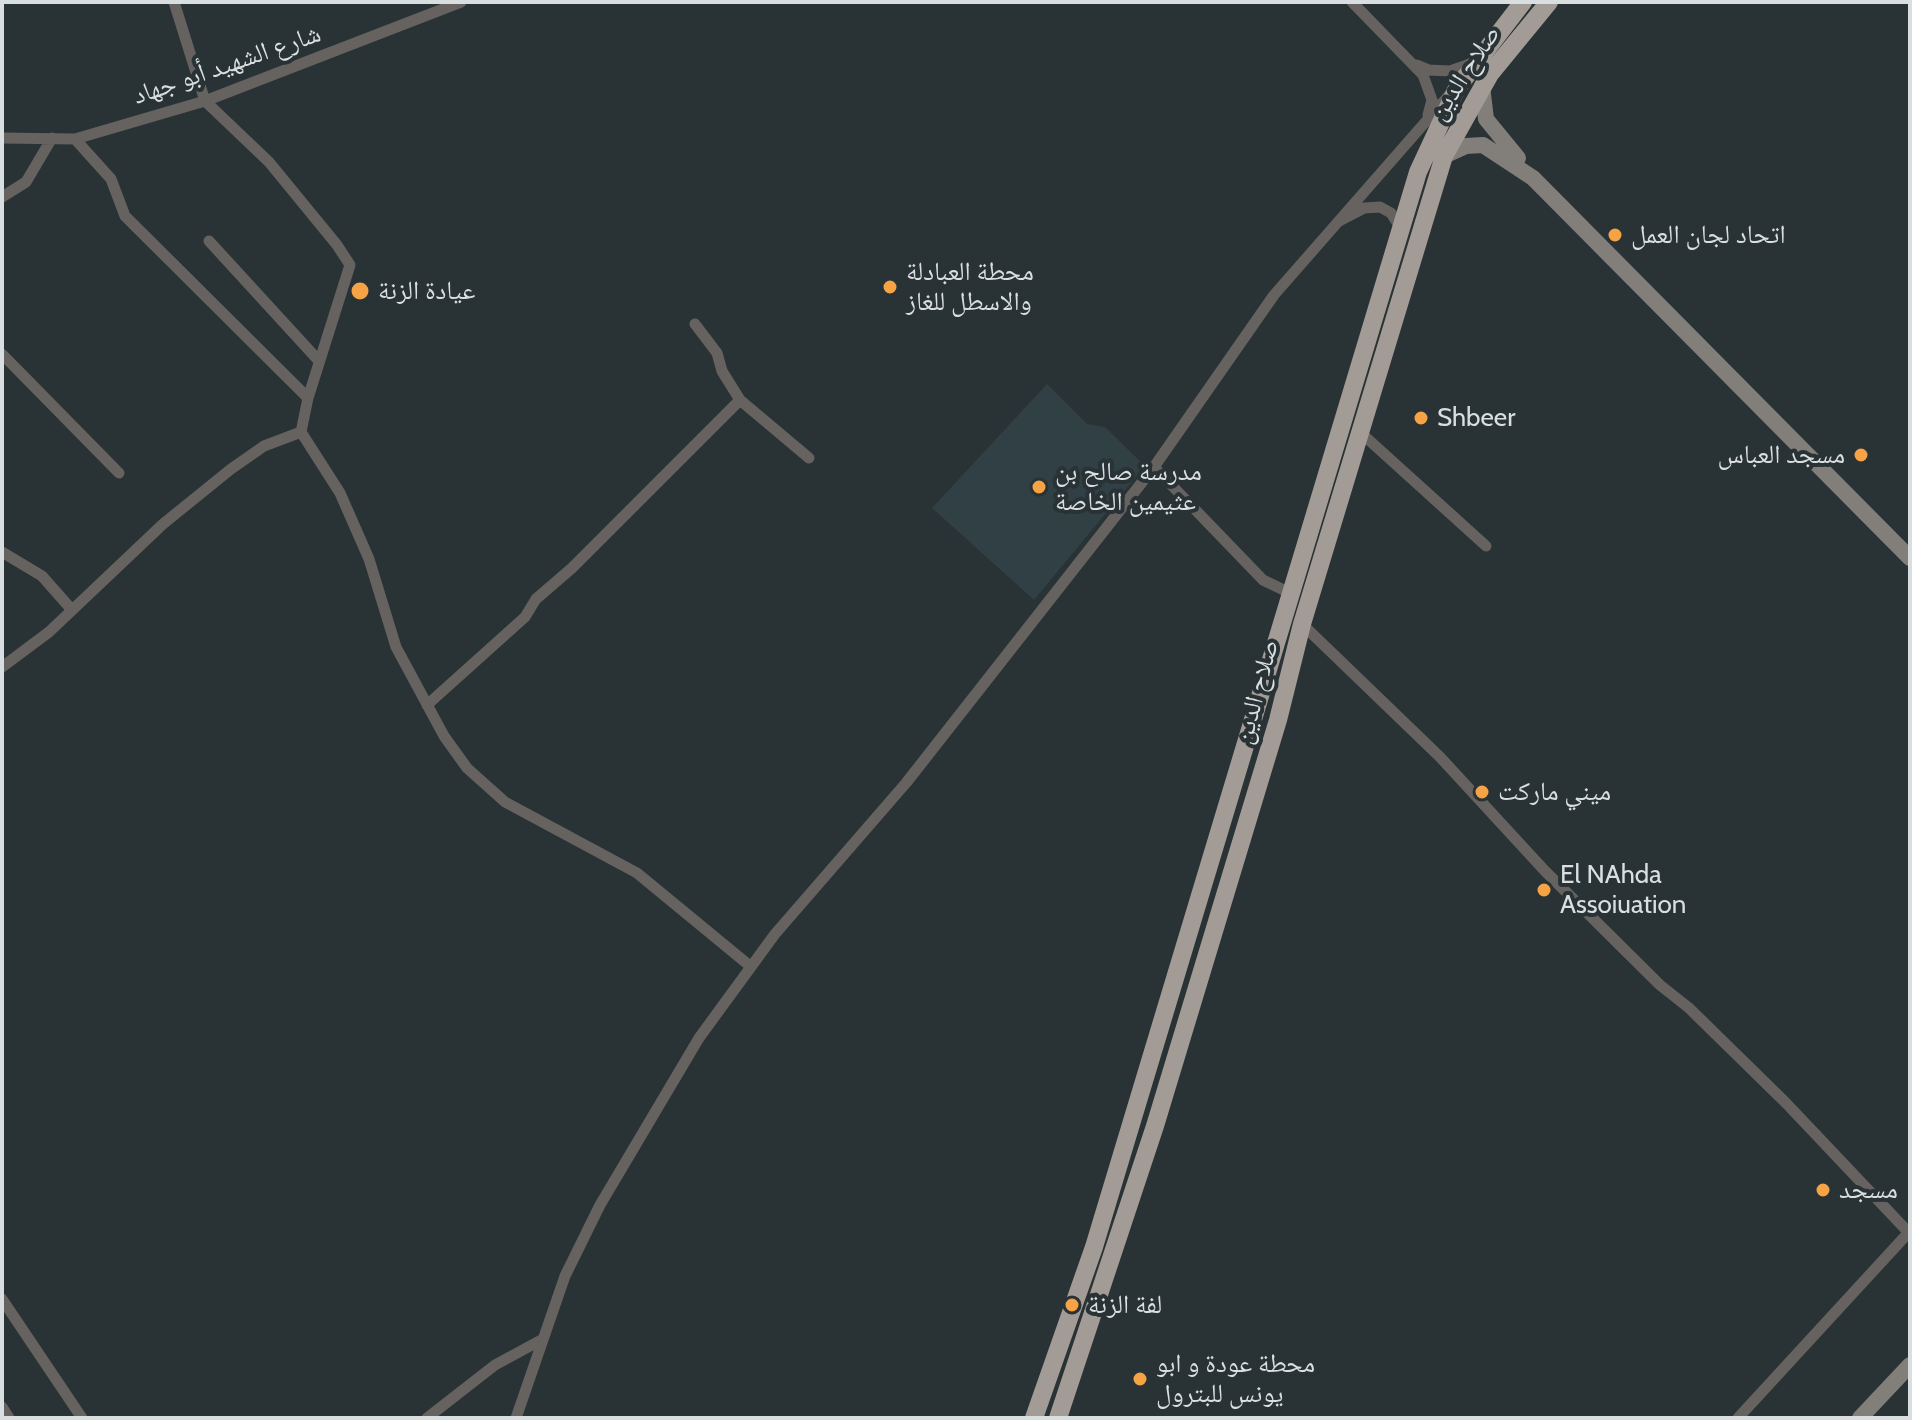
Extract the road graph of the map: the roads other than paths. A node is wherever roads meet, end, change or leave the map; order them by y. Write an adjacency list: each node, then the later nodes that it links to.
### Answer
1 (1352, 2): 6 (street)
2 (1523, 2): 7 (highway, صلاح الدين)
3 (1549, 2): 8 (highway, صلاح الدين)
4 (176, 3): 10 (street)
5 (458, 3): 10 (street, شارع الشهيد أبو جهاد)
6 (1413, 63): 7 (street); 11 (street)
7 (1473, 63): 9 (highway, صلاح الدين)
8 (1482, 86): 15 (highway, صلاح الدين); 16 (main road)
9 (1457, 88): 11 (street); 18 (highway, صلاح الدين)
10 (205, 101): 14 (street, شارع الشهيد أبو جهاد); 23 (street)
11 (1428, 115): 19 (street)
12 (2, 138): 13 (street, شارع الشهيد أبو جهاد)
13 (52, 138): 14 (street, شارع الشهيد أبو جهاد); 17 (street)
14 (75, 139): 24 (street)
15 (1444, 156): 16 (main road); 27 (highway, صلاح الدين)
16 (1533, 178): 33 (main road)
17 (2, 197)
18 (1400, 227): 19 (street); 34 (highway, صلاح الدين)
19 (1329, 228): 29 (street)
20 (209, 241): 23 (street)
21 (695, 324): 25 (street)
22 (2, 354): 30 (street)
23 (319, 361): 24 (street)
24 (308, 398): 26 (street)
25 (740, 400): 28 (street); 38 (street)
26 (301, 432): 35 (street); 38 (street)
27 (1360, 432): 31 (street); 36 (highway, صلاح الدين)
28 (809, 458)
29 (1154, 467): 34 (street); 41 (street)
30 (119, 473)
31 (1486, 546)
32 (2, 552): 35 (street)
33 (1910, 558)
34 (1290, 593): 39 (highway, صلاح الدين)
35 (72, 610): 37 (street)
36 (1302, 624): 40 (highway, صلاح الدين); 44 (street)
37 (2, 667)
38 (427, 705): 41 (street)
39 (1203, 886): 40 (highway); 42 (highway, صلاح الدين)
40 (1223, 896): 43 (highway, صلاح الدين)
41 (750, 966): 46 (street)
42 (1109, 1193): 43 (highway); 53 (highway, صلاح الدين)
43 (1131, 1203): 54 (highway, صلاح الدين)
44 (1910, 1233): 55 (street)
45 (2, 1299): 50 (street)
46 (543, 1339): 51 (street); 52 (street)
47 (1910, 1365): 56 (main road)
48 (2, 1407): 49 (street)
49 (9, 1418)
50 (82, 1418)
51 (427, 1418)
52 (516, 1418)
53 (1034, 1418)
54 (1058, 1418)
55 (1738, 1418)
56 (1860, 1418)

